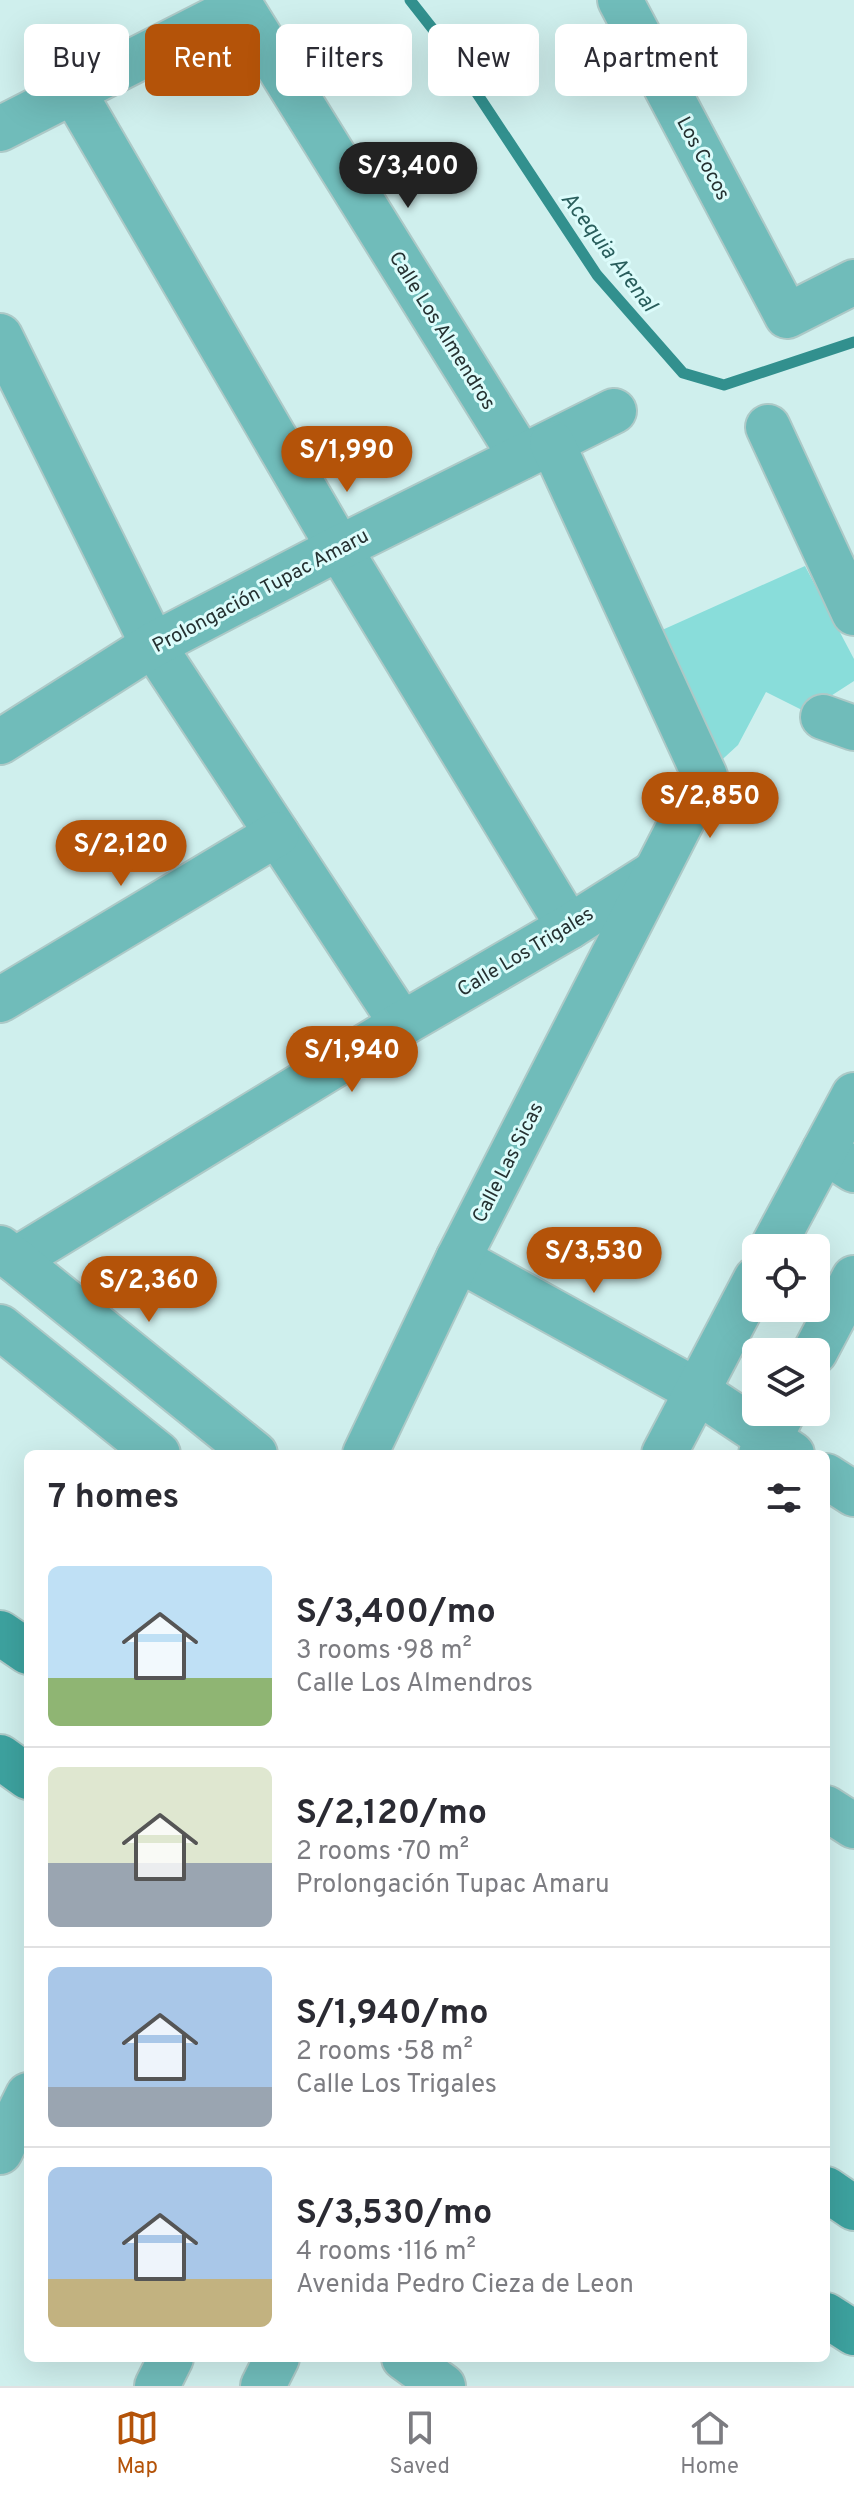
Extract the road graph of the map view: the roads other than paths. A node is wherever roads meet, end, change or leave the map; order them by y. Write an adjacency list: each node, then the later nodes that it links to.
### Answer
1 (620, 0): 7 (street, Los Cocos)
2 (239, 3): 3 (street); 11 (street, Calle Los Almendros)
3 (129, 61)
4 (63, 96): 6 (street)
5 (76, 96): 12 (street)
6 (0, 129)
7 (854, 282)
8 (0, 336): 14 (street)
9 (614, 411): 11 (street, Prolongación Tupac Amaru)
10 (768, 427): 13 (street)
11 (536, 450): 12 (street, Prolongación Tupac Amaru); 17 (street, Calle Los Almendros)
12 (339, 548): 14 (street, Prolongación Tupac Amaru); 18 (street)
13 (854, 613)
14 (153, 645): 15 (street, Prolongación Tupac Amaru); 16 (street)
15 (0, 742)
16 (277, 834): 19 (street); 20 (street)
17 (655, 873): 18 (street, Calle Los Trigales); 25 (street, Calle Las Sicas)
18 (569, 927): 20 (street, Calle Los Trigales)
19 (0, 1000)
20 (402, 1024): 24 (street, Calle Los Trigales)
21 (854, 1095): 22 (street)
22 (839, 1160): 23 (street)
23 (783, 1234)
24 (7, 1254): 33 (street)
25 (458, 1259): 30 (street); 34 (street, Calle Las Sicas)
26 (854, 1278): 29 (street)
27 (742, 1306): 30 (street)
28 (0, 1327): 32 (street)
29 (822, 1338)
30 (697, 1391): 31 (street); 35 (street)
31 (776, 1440)
32 (153, 1450)
33 (250, 1450)
34 (367, 1450)
35 (666, 1450)
36 (830, 1479): 37 (street)
37 (854, 1494)
38 (0, 1633): 39 (main road)
39 (24, 1649)
40 (0, 1757): 41 (main road)
41 (24, 1774)
42 (830, 1811): 43 (street)
43 (854, 1826)
44 (0, 2069): 45 (street)
45 (24, 2089)
46 (24, 2101): 47 (street)
47 (0, 2152)
48 (830, 2192): 49 (main road)
49 (854, 2208)
50 (830, 2318): 51 (main road)
51 (854, 2333)
52 (169, 2362): 55 (street)
53 (275, 2362): 56 (street)
54 (410, 2362): 57 (street)
55 (157, 2386)
56 (263, 2386)
57 (443, 2386)

